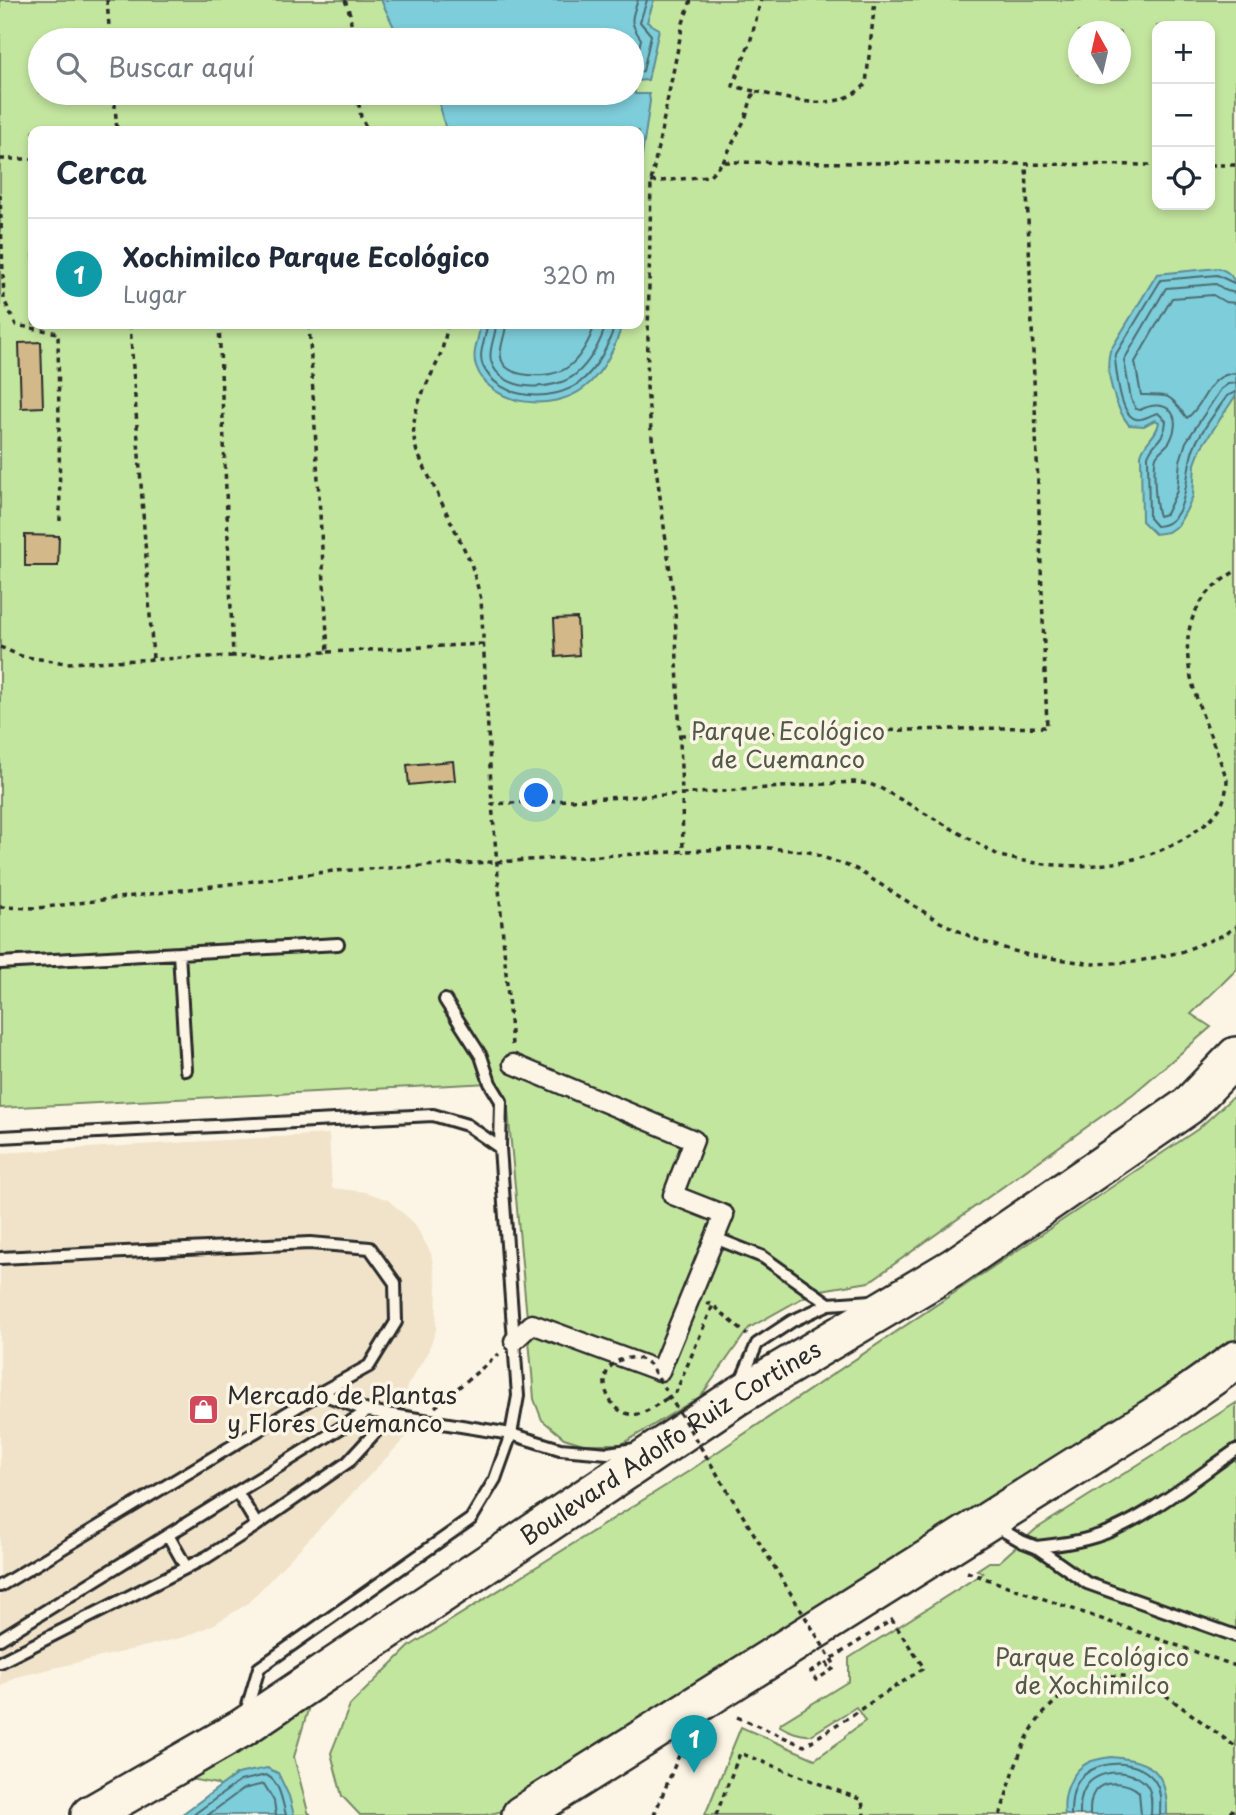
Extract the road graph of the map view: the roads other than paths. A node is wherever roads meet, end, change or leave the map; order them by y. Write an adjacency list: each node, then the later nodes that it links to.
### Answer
1 (338, 944): 2 (lane)
2 (179, 953): 3 (lane); 7 (lane)
3 (0, 964)
4 (445, 1000): 9 (lane)
5 (1236, 1056): 12 (highway, Boulevard Adolfo Ruiz Cortines)
6 (513, 1064): 10 (street)
7 (186, 1070)
8 (0, 1137): 9 (lane)
9 (500, 1148): 14 (lane)
10 (715, 1238): 13 (lane); 14 (street)
11 (0, 1258): 16 (lane)
12 (899, 1299): 13 (lane); 17 (highway, Boulevard Adolfo Ruiz Cortines)
13 (829, 1304): 17 (lane)
14 (514, 1341): 20 (lane)
15 (1236, 1360): 24 (highway)
16 (320, 1393): 18 (lane); 29 (lane)
17 (736, 1397): 21 (highway, Boulevard Adolfo Ruiz Cortines)
18 (368, 1411): 19 (lane); 23 (lane)
19 (390, 1416): 20 (lane); 25 (lane)
20 (511, 1434): 21 (lane); 33 (lane)
21 (664, 1445): 33 (highway, Boulevard Adolfo Ruiz Cortines)
22 (1236, 1450): 27 (lane)
23 (237, 1492): 25 (lane); 26 (lane)
24 (987, 1522): 27 (lane); 35 (highway)
25 (257, 1525): 28 (lane)
26 (168, 1535): 28 (lane); 31 (lane)
27 (1036, 1547): 30 (lane)
28 (186, 1567): 32 (lane)
29 (0, 1586)
30 (1236, 1636)
31 (0, 1639)
32 (0, 1662)
33 (242, 1728): 34 (highway, Boulevard Adolfo Ruiz Cortines)
34 (90, 1815)
35 (521, 1815)

